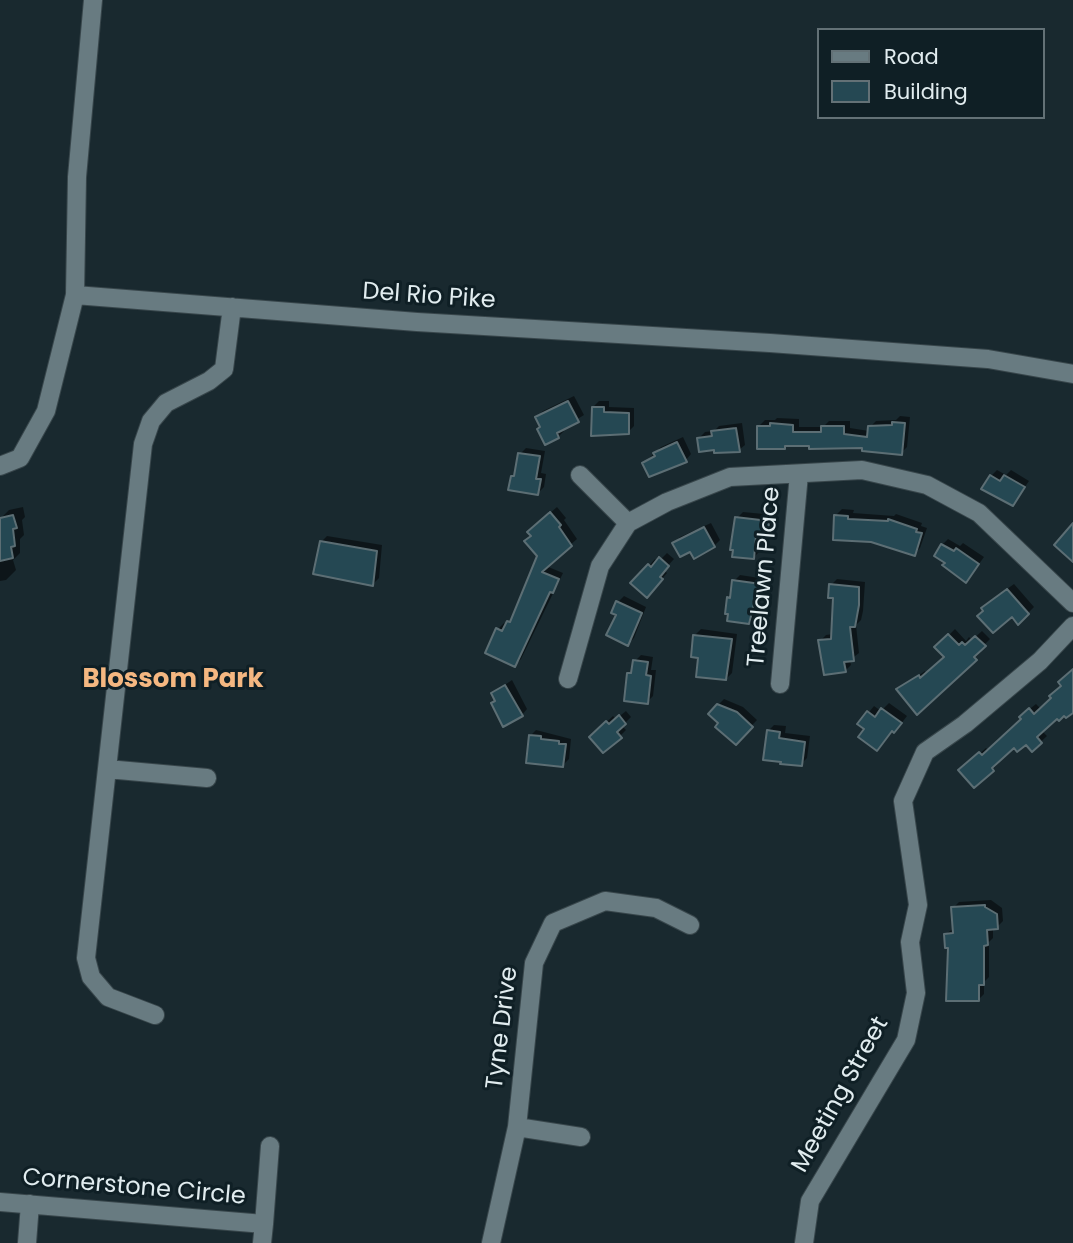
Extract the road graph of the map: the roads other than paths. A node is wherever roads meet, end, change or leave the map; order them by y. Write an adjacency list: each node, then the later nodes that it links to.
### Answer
1 (93, 0): 2 (street)
2 (75, 295): 3 (street, Del Rio Pike); 5 (street)
3 (232, 307): 4 (street, Del Rio Pike); 13 (street)
4 (1073, 374)
5 (0, 466)
6 (799, 474): 8 (street); 9 (street); 12 (street, Treelawn Place)
7 (580, 475): 8 (street)
8 (628, 523): 11 (street)
9 (1073, 603)
10 (1073, 626): 26 (street, Meeting Street)
11 (568, 679)
12 (780, 684)
13 (107, 769): 14 (street); 16 (street)
14 (207, 778)
15 (690, 925): 17 (street, Tyne Drive)
16 (155, 1014)
17 (517, 1127): 18 (street); 25 (street, Tyne Drive)
18 (582, 1137)
19 (271, 1146): 22 (street, Cornerstone Circle)
20 (0, 1202): 21 (street, Cornerstone Circle)
21 (30, 1204): 22 (street, Cornerstone Circle); 23 (street)
22 (264, 1223): 24 (street, Cornerstone Circle)
23 (27, 1243)
24 (262, 1243)
25 (491, 1243)
26 (804, 1243)

